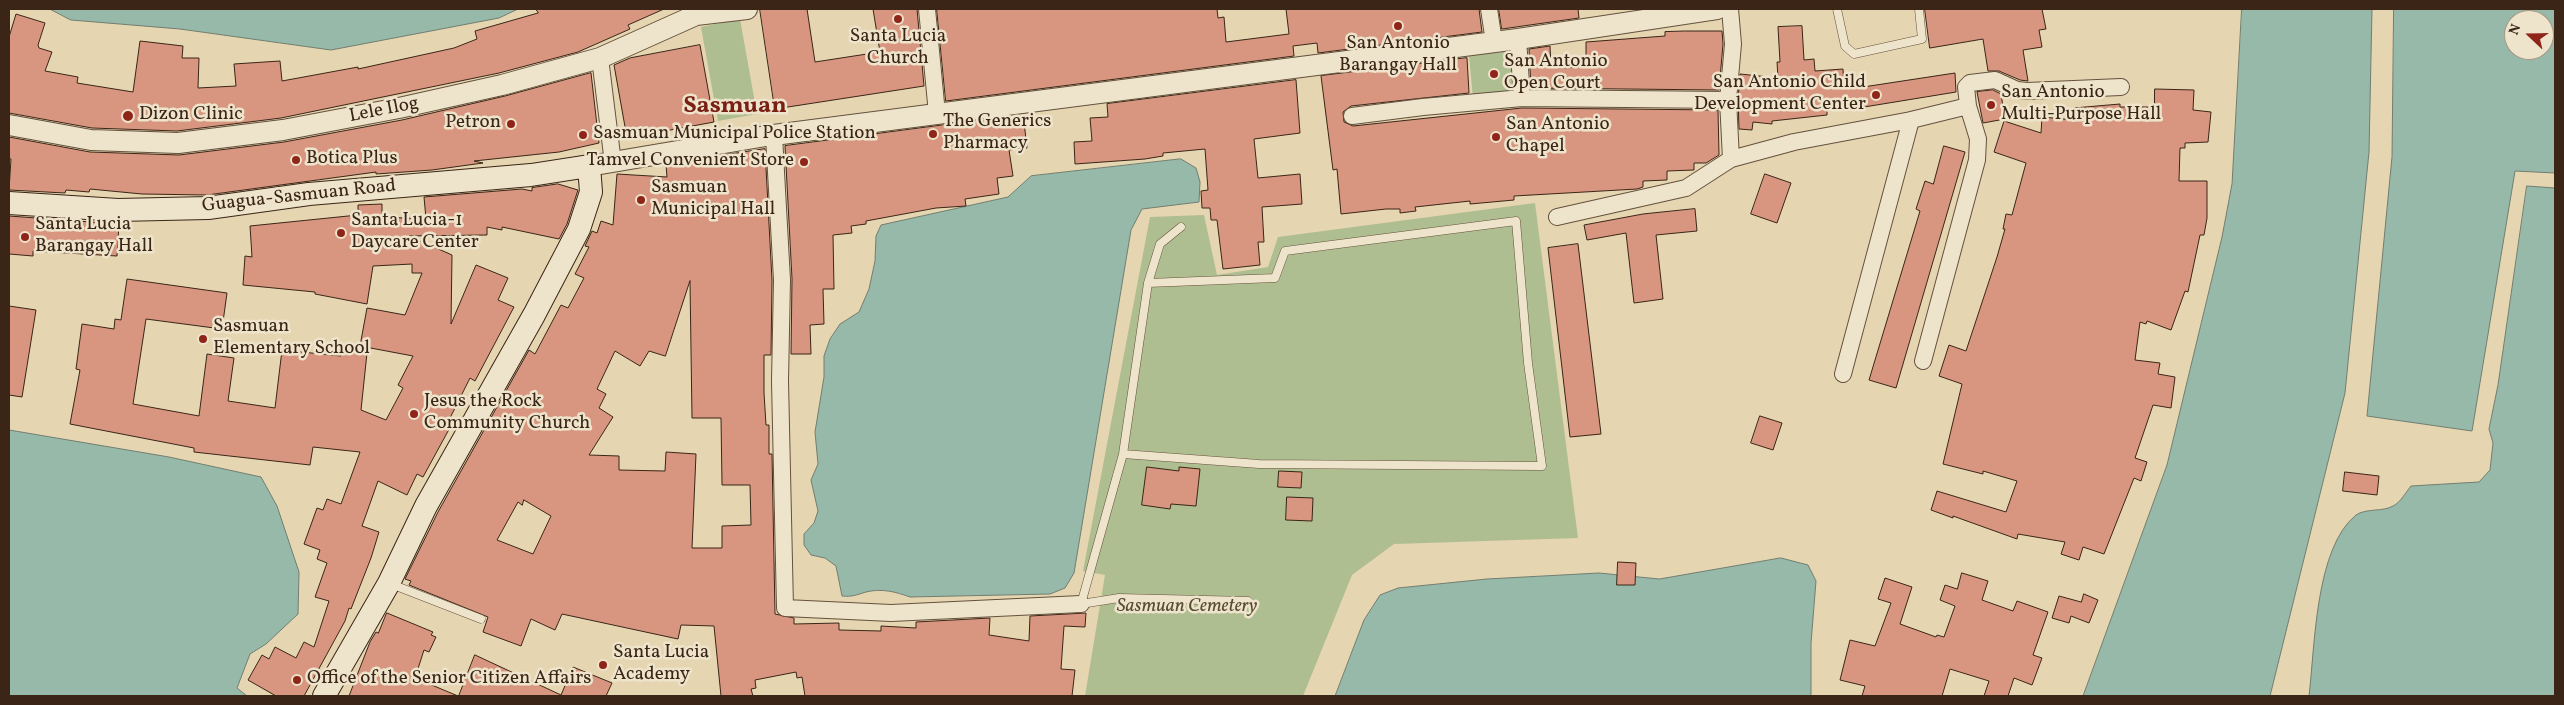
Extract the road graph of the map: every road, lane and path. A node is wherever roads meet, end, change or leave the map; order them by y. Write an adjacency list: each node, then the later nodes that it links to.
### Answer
1 (747, 9): 8 (street, Lele Ilog)
2 (926, 9): 16 (street)
3 (1489, 9): 10 (street)
4 (1717, 9): 9 (street)
5 (1730, 9): 14 (street)
6 (1837, 9): 7 (lane)
7 (1919, 9)
8 (695, 12): 11 (street, Lele Ilog)
9 (1518, 39): 10 (street); 13 (street)
10 (1494, 42): 16 (street)
11 (600, 58): 19 (street, Lele Ilog); 22 (street)
12 (2121, 87): 15 (street)
13 (1522, 98): 14 (street); 17 (street)
14 (1728, 100): 21 (street)
15 (1968, 106): 18 (street); 28 (street)
16 (937, 114): 20 (street)
17 (1352, 116)
18 (1911, 120): 21 (street); 29 (street)
19 (9, 125)
20 (774, 136): 22 (street); 33 (street)
21 (1731, 159): 25 (street)
22 (613, 163): 23 (street)
23 (589, 166): 24 (main road, Guagua-Sasmuan Road); 31 (main road)
24 (9, 203)
25 (1557, 217)
26 (1181, 227): 27 (lane)
27 (1148, 283): 30 (lane); 30 (lane)
28 (1923, 362)
29 (1843, 374)
30 (1123, 454): 33 (lane)
31 (389, 583): 34 (lane); 35 (main road)
32 (1248, 601): 33 (lane)
33 (1081, 604)
34 (481, 619)
35 (324, 696)

